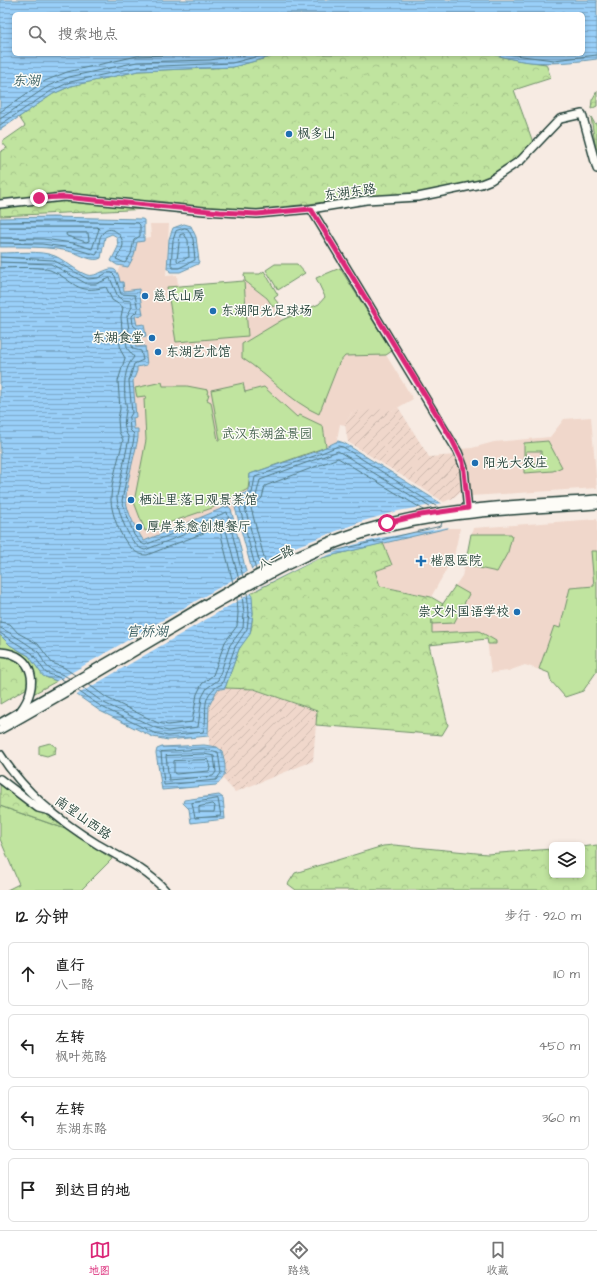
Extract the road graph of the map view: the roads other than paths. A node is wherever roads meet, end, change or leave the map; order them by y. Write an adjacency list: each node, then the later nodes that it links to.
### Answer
1 (597, 169): 3 (main road, 东湖东路)
2 (0, 204): 3 (main road, 东湖东路)
3 (311, 209): 6 (main road)
4 (597, 499): 6 (main road, 八一路)
5 (597, 505): 6 (main road, 八一路)
6 (468, 512): 7 (main road, 八一路)
7 (454, 513): 9 (main road, 八一路); 11 (main road, 八一路)
8 (0, 652): 9 (main road)
9 (20, 712): 10 (main road, 八一路)
10 (0, 723)
11 (0, 730)
12 (0, 754): 14 (main road, 南望山西路)
13 (0, 779): 14 (main road)
14 (51, 811): 15 (main road, 南望山西路)
15 (165, 890)

